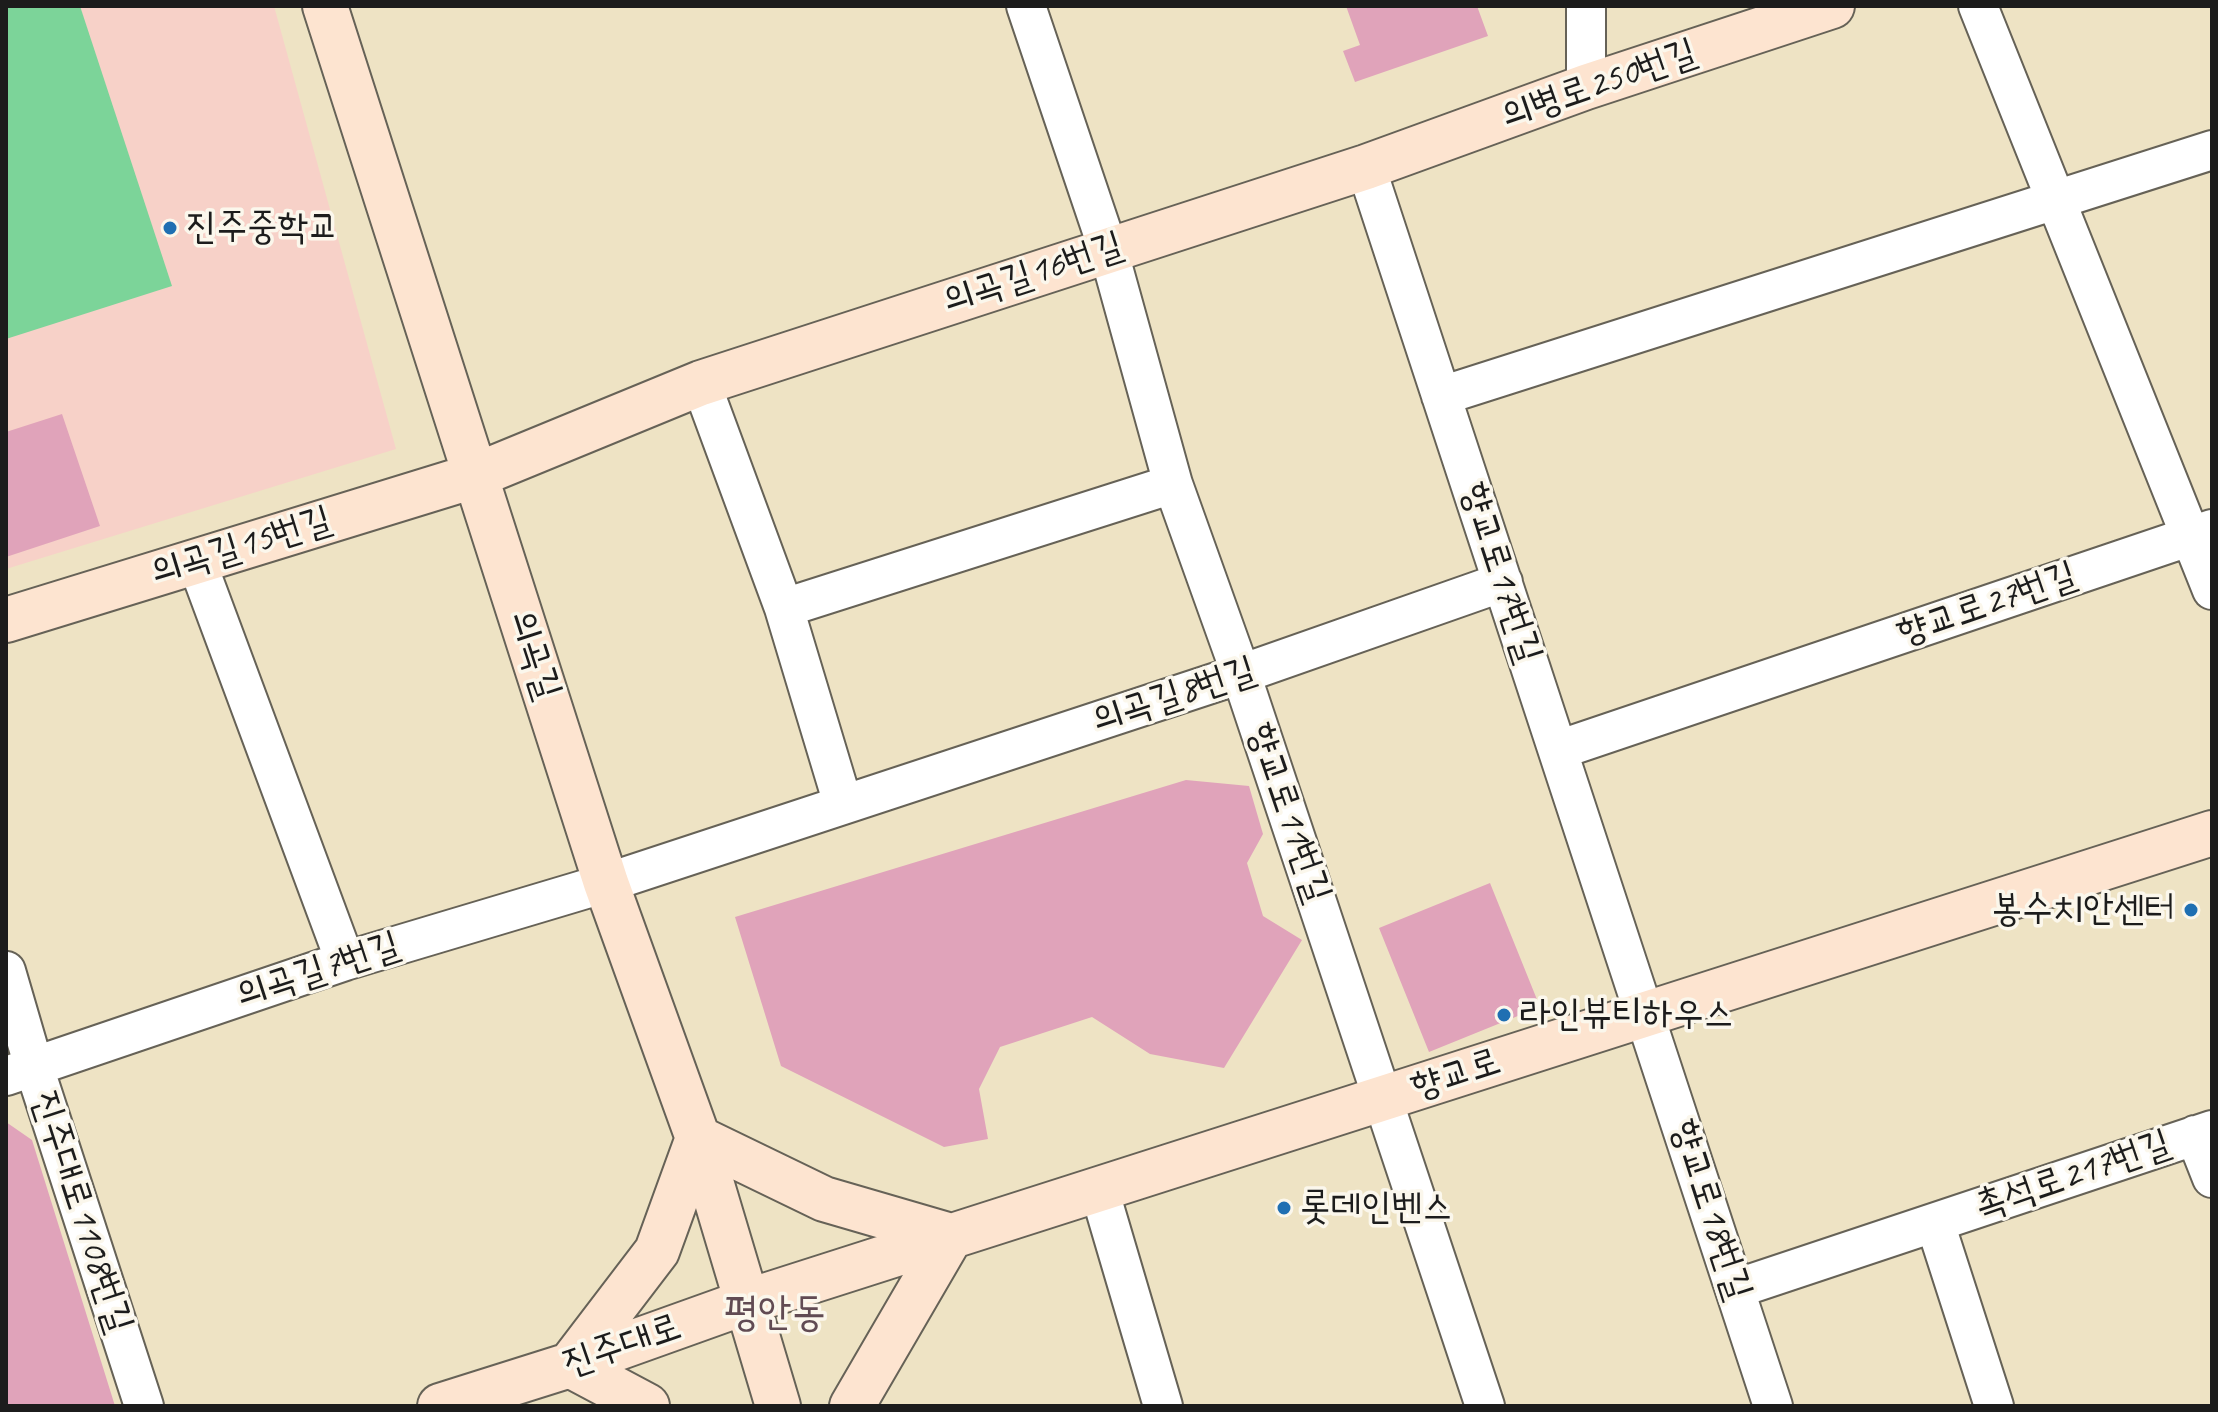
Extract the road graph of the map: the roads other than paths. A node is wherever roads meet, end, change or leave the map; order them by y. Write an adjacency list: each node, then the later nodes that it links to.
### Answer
1 (325, 6): 13 (street, 의곡길)
2 (1026, 6): 10 (street, 향교로11번길)
3 (1586, 6): 6 (street)
4 (1832, 6): 6 (street, 의병로250번길)
5 (1978, 6): 9 (street)
6 (1586, 87): 8 (street, 의병로250번길)
7 (2212, 150): 9 (street)
8 (1366, 167): 10 (street, 의곡길16번길); 12 (street, 향교로17번길)
9 (2055, 199): 12 (street); 15 (street)
10 (1108, 249): 11 (street, 의곡길16번길); 14 (street, 향교로11번길)
11 (701, 383): 13 (street, 의곡길16번길); 19 (street)
12 (1441, 396): 17 (street, 향교로17번길)
13 (477, 475): 16 (street, 의곡길15번길); 25 (street, 의곡길)
14 (1173, 484): 19 (street); 21 (street, 향교로11번길)
15 (2201, 532): 18 (street); 22 (street, 향교로27번길)
16 (196, 560): 20 (street, 의곡길15번길); 26 (street)
17 (1503, 582): 21 (street, 의곡길8번길); 22 (street, 향교로17번길)
18 (2212, 590)
19 (784, 608): 23 (street)
20 (6, 620)
21 (1241, 674): 23 (street, 의곡길8번길); 30 (street, 향교로11번길)
22 (1558, 750): 28 (street, 향교로17번길)
23 (843, 804): 25 (street, 의곡길8번길)
24 (2212, 833): 28 (street, 향교로)
25 (606, 883): 26 (street, 의곡길7번길); 32 (street, 의곡길)
26 (345, 961): 29 (street, 의곡길7번길)
27 (6, 971): 29 (street, 진주대로1108번길)
28 (1646, 1014): 30 (street, 향교로); 37 (street, 향교로18번길)
29 (20, 1071): 40 (street, 진주대로1108번길)
30 (1383, 1098): 34 (street, 향교로); 46 (street, 향교로11번길)
31 (2203, 1132): 33 (street); 35 (street, 촉석로217번길)
32 (698, 1138): 36 (street); 38 (street, 의곡길); 39 (street)
33 (2212, 1178)
34 (1099, 1189): 36 (street, 향교로); 45 (street)
35 (1935, 1223): 37 (street, 촉석로217번길); 48 (street, 촉석로217번길)
36 (951, 1236): 38 (street, 향교로); 44 (street)
37 (1735, 1289): 47 (street, 향교로18번길)
38 (746, 1302): 39 (street, 진주대로); 43 (street)
39 (570, 1365): 41 (street, 진주대로); 42 (street)
40 (144, 1406)
41 (440, 1406)
42 (647, 1406)
43 (778, 1406)
44 (852, 1406)
45 (1163, 1406)
46 (1485, 1406)
47 (1773, 1406)
48 (1994, 1406)

